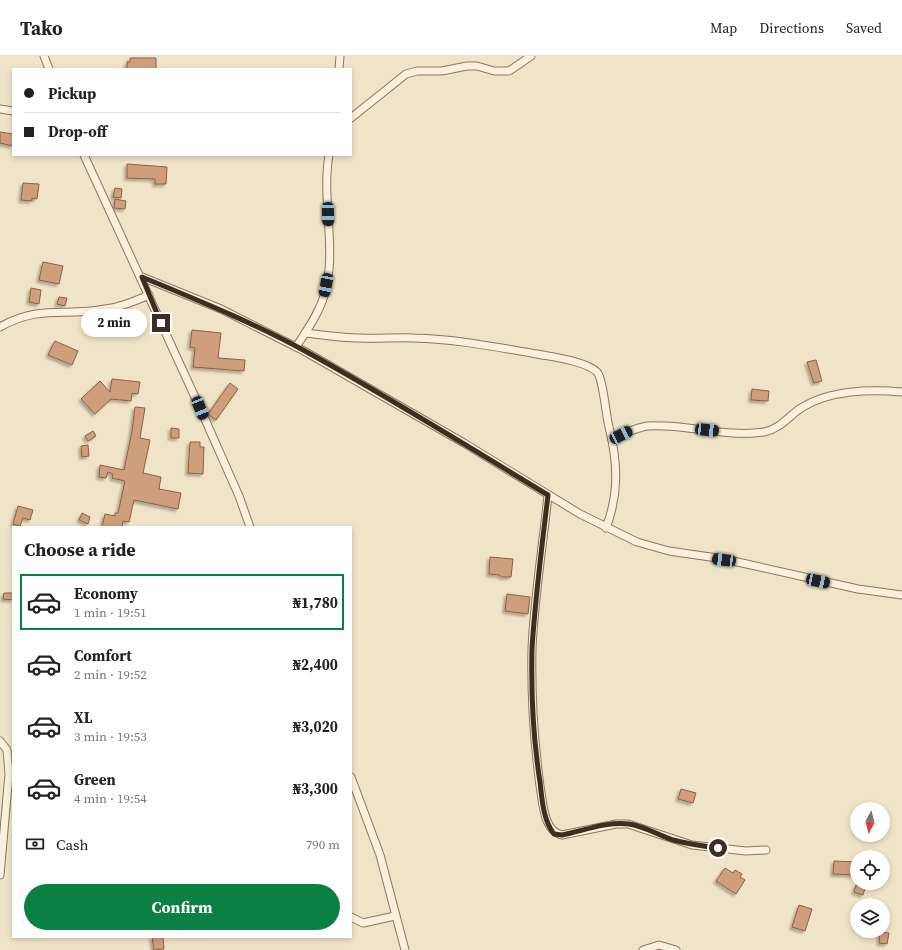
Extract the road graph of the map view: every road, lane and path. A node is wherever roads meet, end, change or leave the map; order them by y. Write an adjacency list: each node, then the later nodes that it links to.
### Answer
1 (44, 56): 4 (street)
2 (340, 56): 5 (street)
3 (530, 56): 8 (street)
4 (49, 68)
5 (339, 68)
6 (0, 109): 7 (street)
7 (12, 111)
8 (352, 117)
9 (84, 156): 11 (street)
10 (329, 156): 14 (street)
11 (142, 277): 12 (street); 15 (street)
12 (149, 295): 13 (street); 19 (street)
13 (0, 327)
14 (305, 333): 15 (street); 17 (street)
15 (296, 347): 18 (street)
16 (902, 392): 17 (street)
17 (612, 440): 20 (street)
18 (548, 495): 20 (street); 28 (street)
19 (250, 526)
20 (606, 528): 21 (street)
21 (902, 595)
22 (0, 741): 24 (street)
23 (12, 754): 24 (street)
24 (9, 760): 26 (street)
25 (352, 780): 30 (street)
26 (8, 788): 27 (street); 29 (street)
27 (0, 790)
28 (766, 850)
29 (0, 876)
30 (395, 916): 31 (street); 32 (street)
31 (352, 918)
32 (405, 950)
33 (643, 950): 34 (street)
34 (676, 950)

